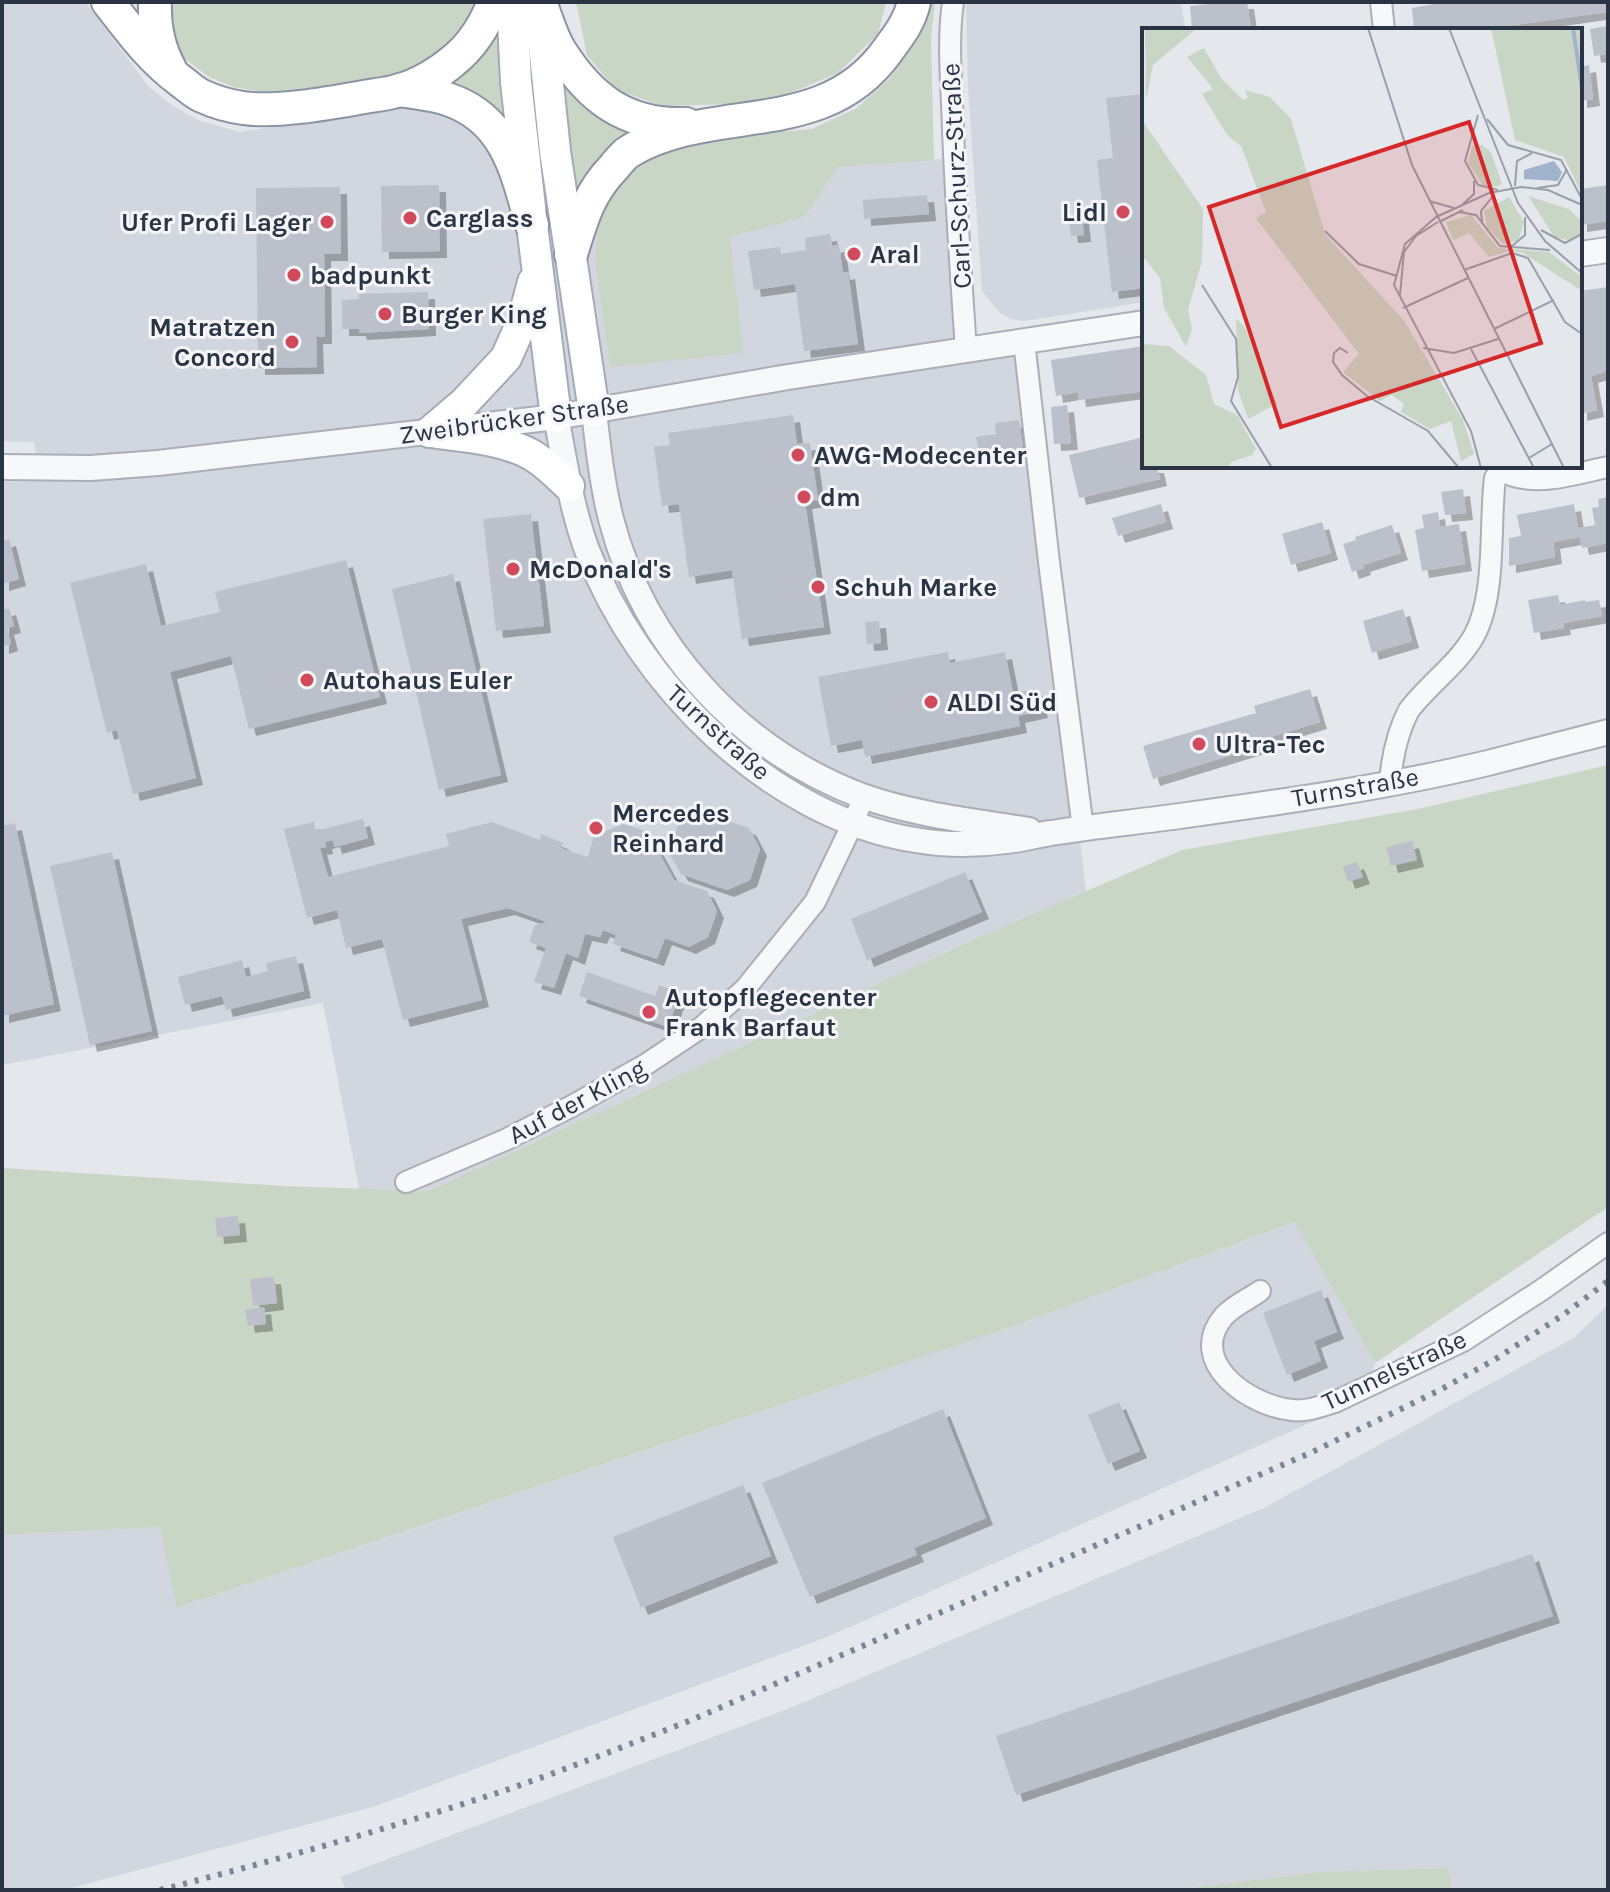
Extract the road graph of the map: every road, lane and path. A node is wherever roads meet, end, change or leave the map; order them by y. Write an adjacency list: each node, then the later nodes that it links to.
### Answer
1 (108, 2): 10 (highway)
2 (155, 2): 10 (highway)
3 (494, 2): 11 (highway)
4 (512, 2): 13 (main road)
5 (540, 2): 12 (highway); 15 (main road)
6 (953, 2): 20 (street, Carl-Schurz-Straße)
7 (1381, 2): 9 (street)
8 (913, 5): 12 (highway)
9 (1384, 28)
10 (174, 76): 11 (highway)
11 (400, 90): 13 (highway)
12 (709, 124): 15 (highway)
13 (532, 225): 17 (main road)
14 (1608, 250): 16 (street)
15 (571, 254): 21 (main road)
16 (1582, 254)
17 (537, 269): 22 (main road); 23 (main road)
18 (1142, 323): 19 (street, Zweibrücker Straße)
19 (1024, 341): 20 (street, Zweibrücker Straße); 32 (street)
20 (966, 350): 21 (street, Zweibrücker Straße)
21 (594, 411): 22 (street, Zweibrücker Straße); 30 (street, Turnstraße)
22 (556, 417): 23 (street, Zweibrücker Straße); 27 (street, Turnstraße)
23 (430, 432): 24 (street, Zweibrücker Straße); 27 (main road)
24 (2, 467)
25 (1608, 467): 26 (street)
26 (1499, 468): 29 (street)
27 (569, 486): 31 (street, Turnstraße)
28 (1608, 732): 29 (street, Turnstraße)
29 (1390, 782): 32 (street, Turnstraße)
30 (864, 796): 31 (street, Auf der Kling); 33 (street, Turnstraße)
31 (853, 823): 33 (street, Turnstraße); 34 (street, Auf der Kling)
32 (1083, 829): 33 (street, Turnstraße)
33 (1051, 833)
34 (406, 1182)
35 (1608, 1243): 36 (street, Tunnelstraße)
36 (1260, 1291)

